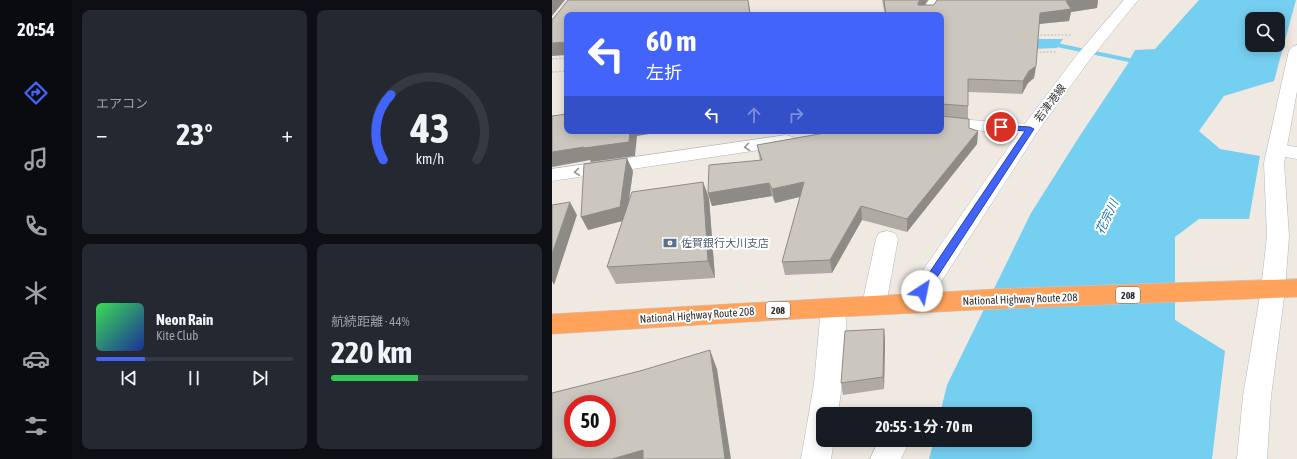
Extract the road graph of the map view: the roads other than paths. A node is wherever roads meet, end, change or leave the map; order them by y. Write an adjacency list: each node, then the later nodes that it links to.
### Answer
1 (936, 0): 3 (street)
2 (1131, 0): 6 (street, 若津港線)
3 (928, 12)
4 (1297, 50): 8 (street)
5 (944, 123): 6 (street)
6 (1030, 129): 13 (street, 若津港線)
7 (800, 139): 10 (street, one-way to 10)
8 (1277, 150): 9 (street); 12 (street)
9 (1297, 153)
10 (552, 175)
11 (887, 239): 14 (street)
12 (1274, 289): 13 (highway, National Highway Route 208 / 208); 20 (street)
13 (914, 303): 14 (highway, National Highway Route 208 / 208)
14 (874, 305): 15 (highway, National Highway Route 208 / 208)
15 (833, 308): 16 (highway, National Highway Route 208 / 208); 18 (street)
16 (552, 324)
17 (891, 447): 19 (street)
18 (816, 459)
19 (885, 459)
20 (1252, 459)

